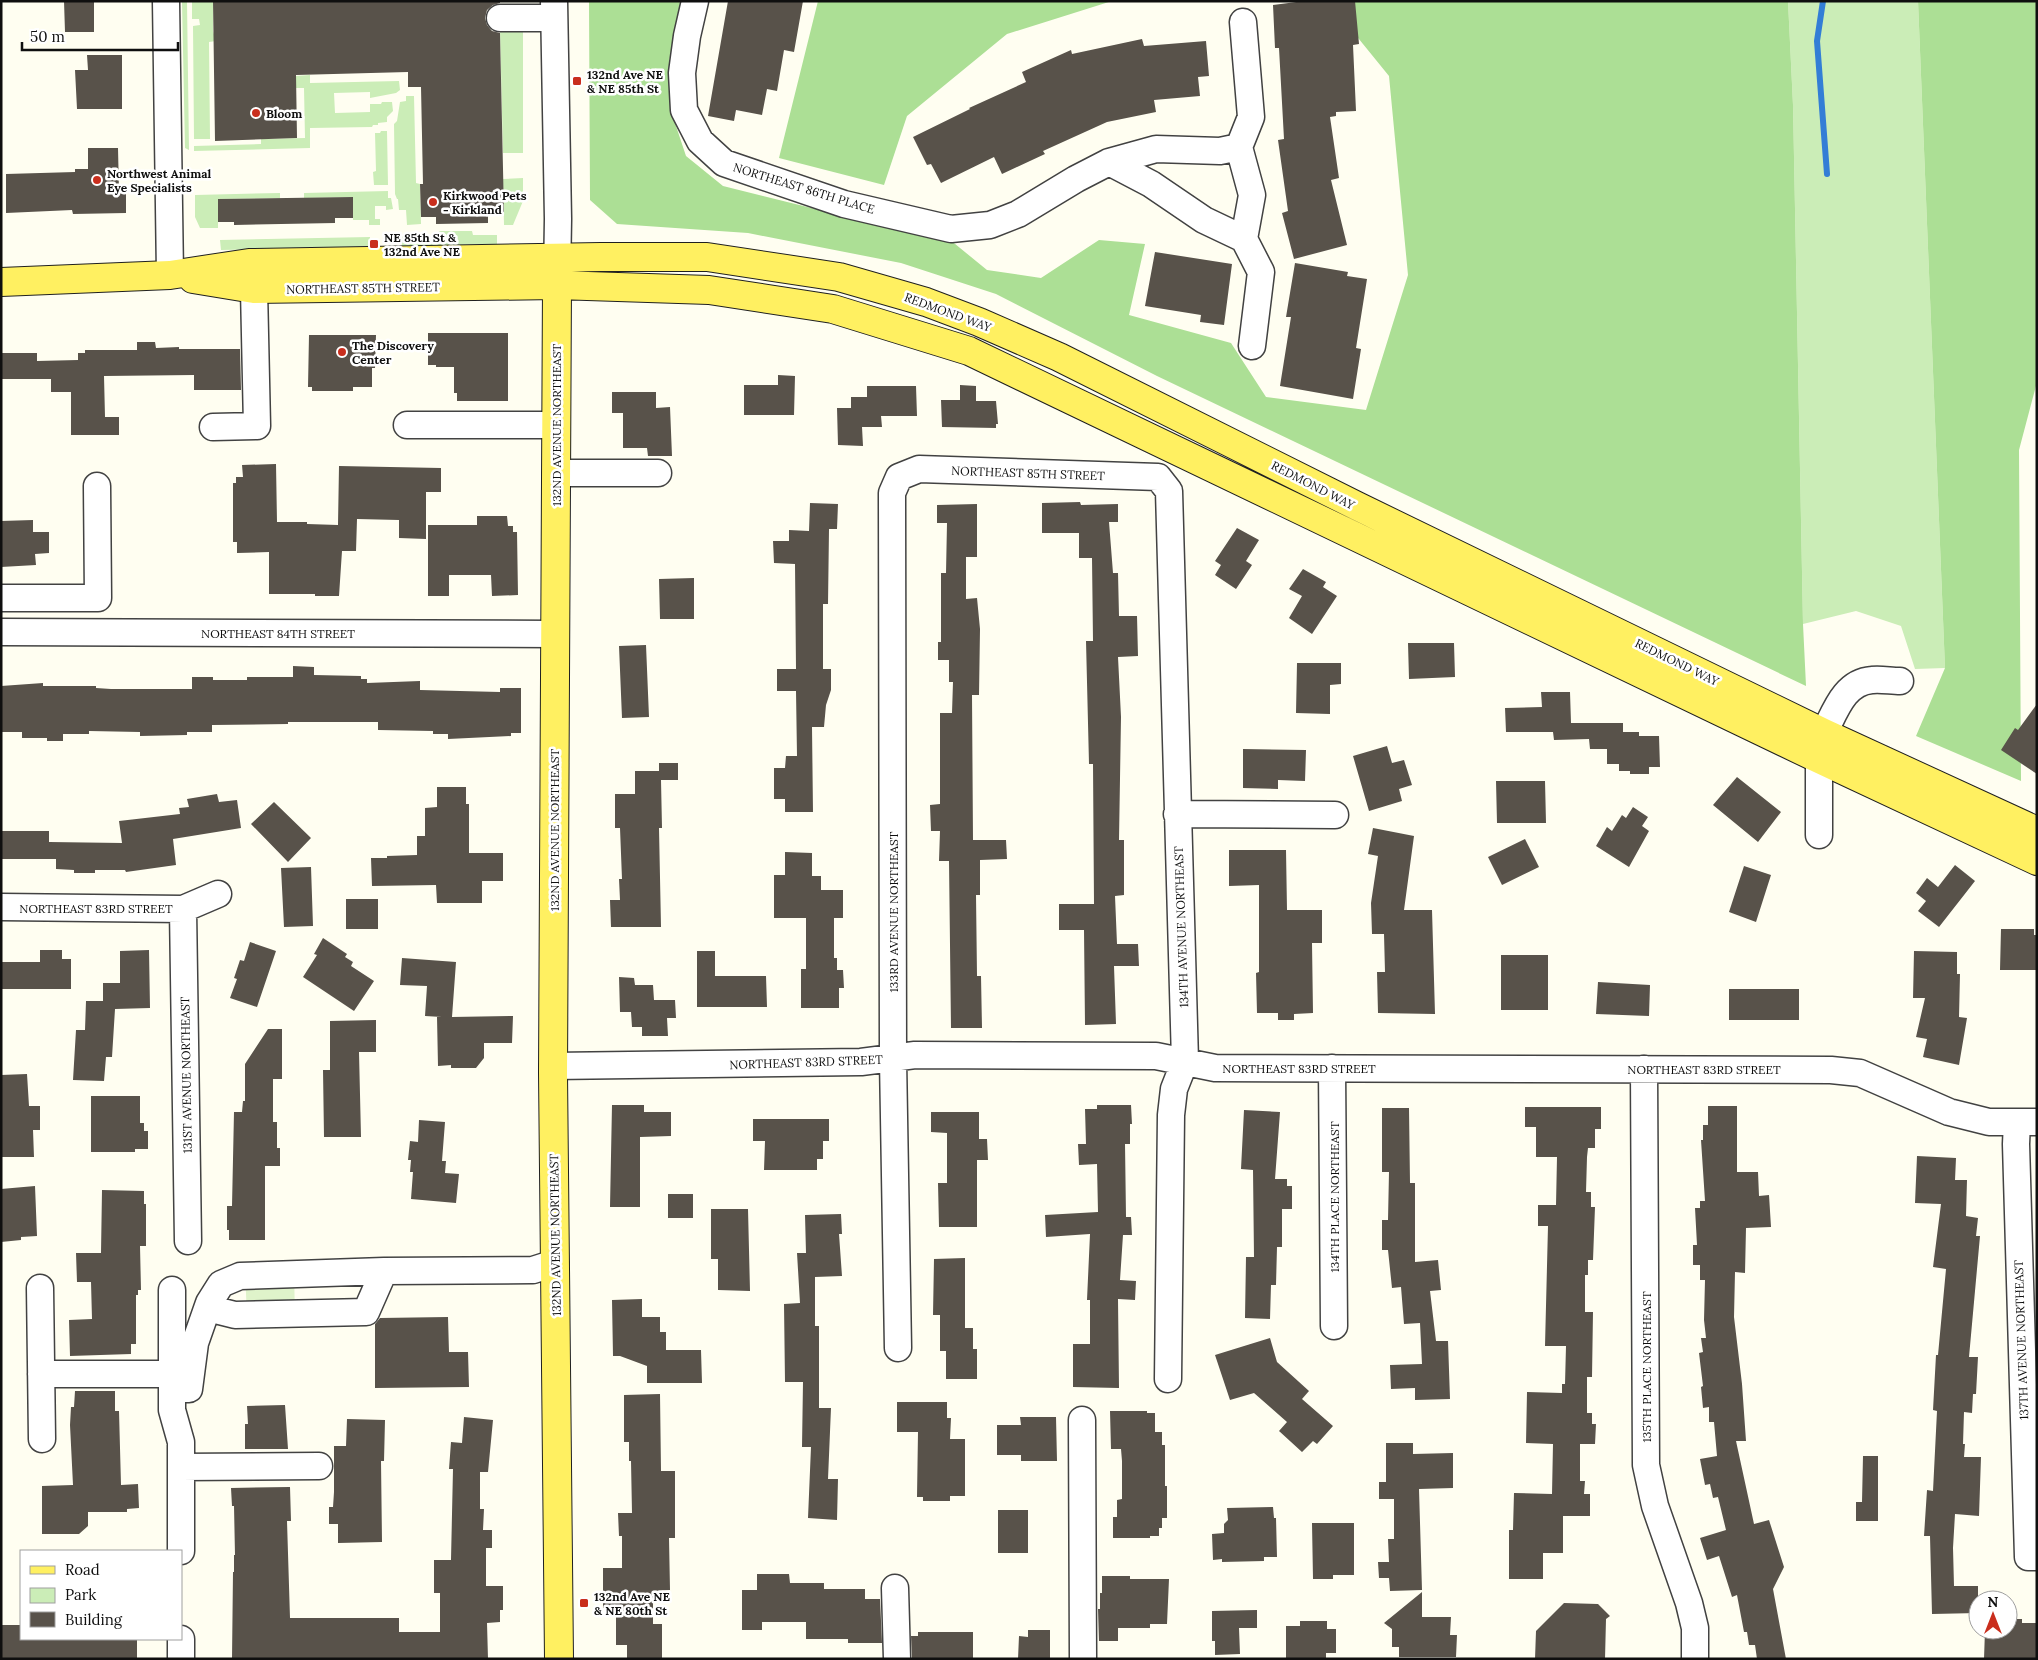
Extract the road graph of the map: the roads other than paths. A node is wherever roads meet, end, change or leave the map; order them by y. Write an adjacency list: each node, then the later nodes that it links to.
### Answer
1 (166, 1): 10 (street)
2 (695, 1): 7 (street, NORTHEAST 86TH PLACE)
3 (554, 10): 4 (street); 9 (street, 132ND AVENUE NORTHEAST)
4 (500, 18)
5 (1243, 22): 6 (street)
6 (1238, 147): 7 (street, NORTHEAST 86TH PLACE); 8 (street)
7 (1109, 162): 8 (street)
8 (1244, 239): 13 (street)
9 (557, 271): 10 (main road, NORTHEAST 85TH STREET); 12 (main road, NORTHEAST 85TH STREET); 15 (main road, 132ND AVENUE NORTHEAST); 26 (main road, REDMOND WAY)
10 (170, 274): 11 (main road, NORTHEAST 85TH STREET); 12 (main road, NORTHEAST 85TH STREET)
11 (1, 282)
12 (254, 289): 16 (street)
13 (1252, 346)
14 (407, 425): 15 (street)
15 (556, 425): 17 (main road, 132ND AVENUE NORTHEAST)
16 (213, 427)
17 (556, 473): 18 (street); 24 (main road, 132ND AVENUE NORTHEAST)
18 (658, 473)
19 (899, 477): 20 (street, NORTHEAST 85TH STREET); 35 (street, 133RD AVENUE NORTHEAST)
20 (1158, 477): 27 (street, 134TH AVENUE NORTHEAST)
21 (97, 486): 22 (street)
22 (1, 598)
23 (1, 632): 24 (street, NORTHEAST 84TH STREET)
24 (555, 634): 37 (main road, 132ND AVENUE NORTHEAST)
25 (1900, 681): 26 (street)
26 (1822, 746): 29 (main road, REDMOND WAY); 30 (street); 31 (main road, REDMOND WAY)
27 (1177, 814): 28 (street); 36 (street, 134TH AVENUE NORTHEAST)
28 (1335, 814)
29 (2037, 831)
30 (1818, 835)
31 (2037, 861)
32 (218, 894): 34 (street, NORTHEAST 83RD STREET)
33 (1, 907): 34 (street, NORTHEAST 83RD STREET)
34 (183, 909): 41 (street, 131ST AVENUE NORTHEAST)
35 (893, 1059): 36 (street, NORTHEAST 83RD STREET); 37 (street, NORTHEAST 83RD STREET); 49 (street, 133RD AVENUE NORTHEAST)
36 (1185, 1061): 38 (street, NORTHEAST 83RD STREET); 51 (street, 134TH AVENUE NORTHEAST)
37 (553, 1066): 42 (main road, 132ND AVENUE NORTHEAST)
38 (1332, 1068): 39 (street, NORTHEAST 83RD STREET); 47 (street, 134TH PLACE NORTHEAST)
39 (1644, 1068): 40 (street, NORTHEAST 83RD STREET); 65 (street, 135TH PLACE NORTHEAST)
40 (2027, 1122): 48 (street, 137TH AVENUE NORTHEAST)
41 (188, 1241)
42 (555, 1263): 43 (street); 62 (main road, 132ND AVENUE NORTHEAST)
43 (384, 1271): 46 (street); 46 (street)
44 (40, 1288): 50 (street)
45 (172, 1290): 52 (street)
46 (209, 1303): 52 (street)
47 (1334, 1326)
48 (2029, 1338): 58 (street, 137TH AVENUE NORTHEAST)
49 (898, 1348)
50 (41, 1374): 52 (street); 54 (street)
51 (1168, 1379)
52 (181, 1382): 56 (street)
53 (1082, 1420): 64 (street)
54 (42, 1439)
55 (319, 1466): 56 (street)
56 (181, 1467): 57 (street)
57 (180, 1550)
58 (2032, 1557)
59 (894, 1588): 63 (street)
60 (181, 1640): 61 (street)
61 (181, 1659)
62 (559, 1659)
63 (897, 1659)
64 (1083, 1659)
65 (1695, 1659)

